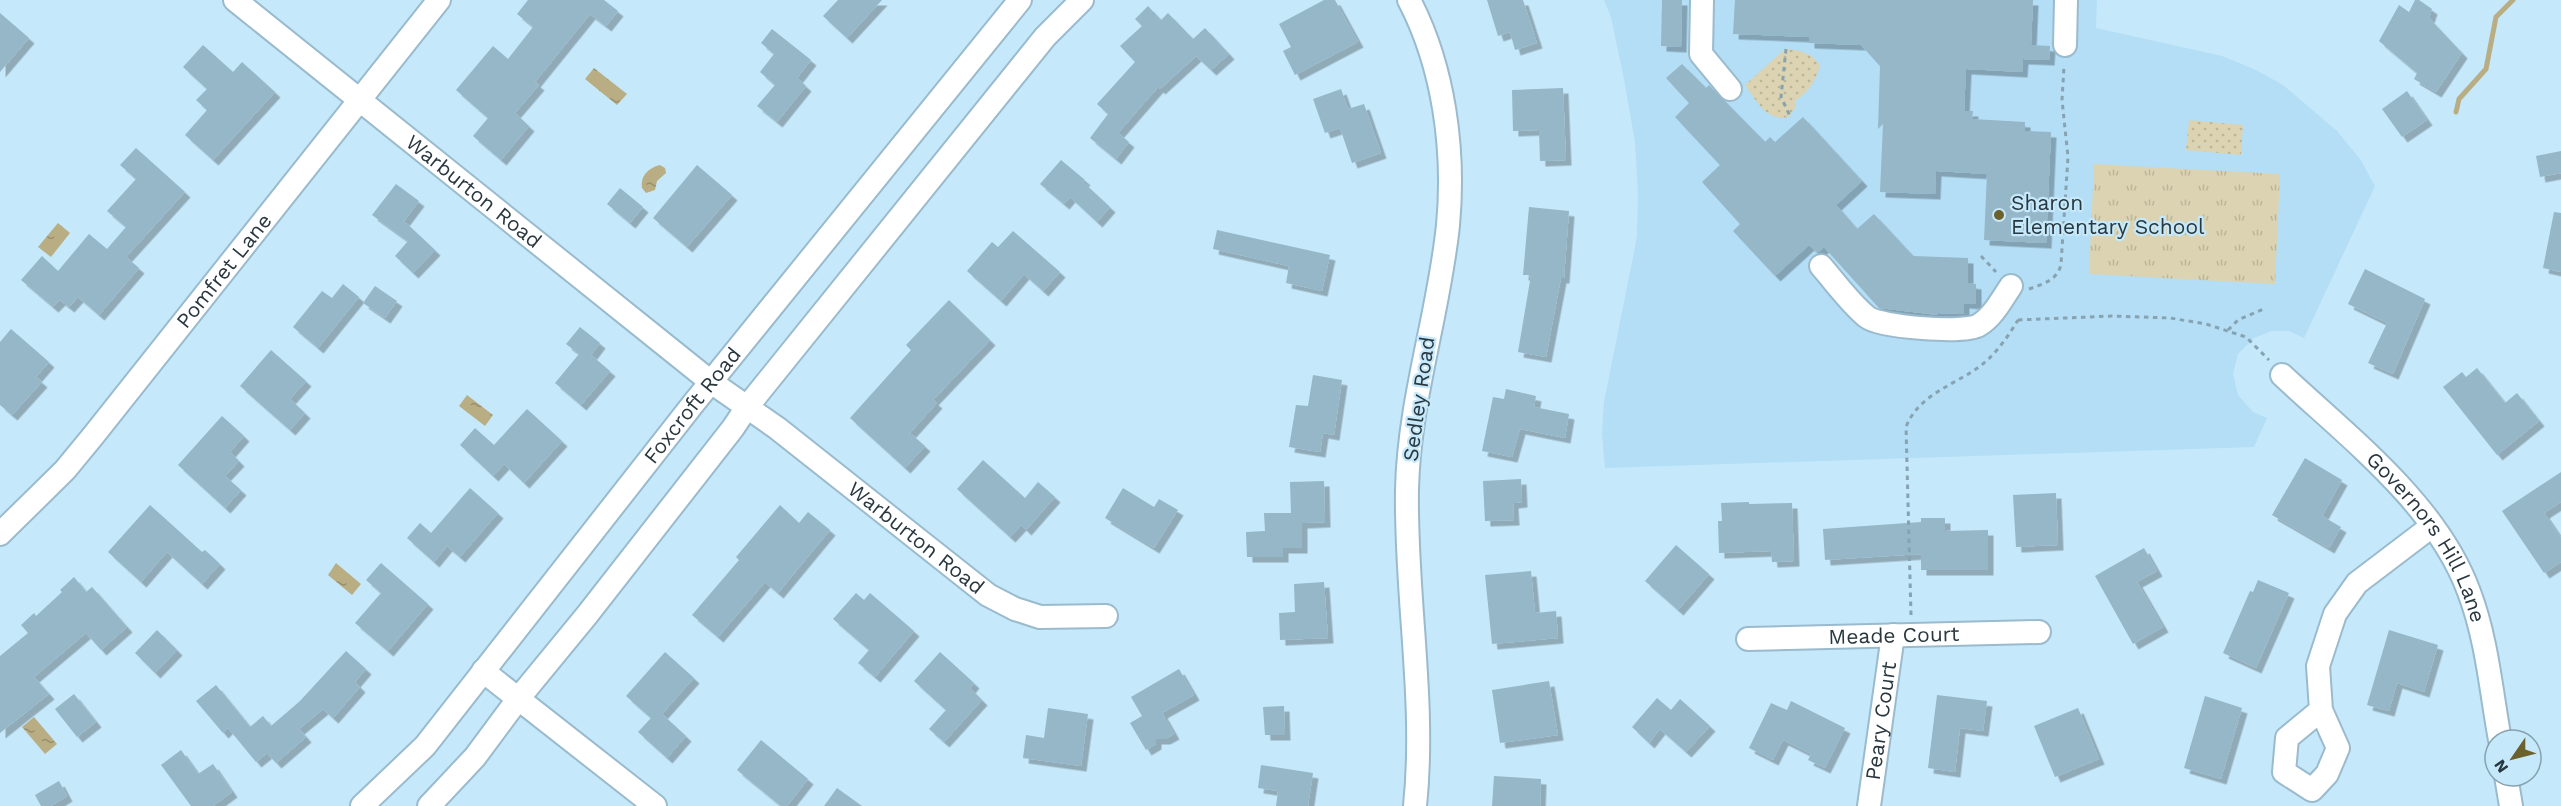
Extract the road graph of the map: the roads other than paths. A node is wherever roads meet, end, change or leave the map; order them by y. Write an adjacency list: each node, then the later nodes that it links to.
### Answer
1 (235, 0): 10 (street, Warburton Road)
2 (439, 0): 10 (street, Pomfret Lane)
3 (1020, 0): 14 (street, Foxcroft Road)
4 (1082, 0): 15 (street, Foxcroft Road)
5 (1409, 0): 30 (street, Sedley Road)
6 (1702, 0): 9 (street)
7 (2066, 0): 8 (street)
8 (2065, 45)
9 (1730, 89)
10 (361, 99): 14 (street, Warburton Road); 17 (street, Pomfret Lane)
11 (1821, 266): 12 (street)
12 (2011, 286)
13 (2282, 375): 16 (street, Governors Hill Lane)
14 (711, 382): 15 (street, Warburton Road); 22 (street, Foxcroft Road)
15 (747, 407): 18 (street, Warburton Road); 23 (street, Foxcroft Road)
16 (2432, 526): 24 (street); 25 (street, Governors Hill Lane)
17 (0, 534)
18 (1106, 616)
19 (2039, 632): 20 (street, Meade Court)
20 (1902, 635): 21 (street, Meade Court); 31 (street, Peary Court)
21 (1748, 639)
22 (483, 672): 23 (street); 27 (street, Foxcroft Road)
23 (518, 699): 28 (street, Foxcroft Road); 29 (street)
24 (2321, 710)
25 (2498, 728)
26 (2508, 788): 32 (street)
27 (362, 806)
28 (429, 806)
29 (655, 806)
30 (1415, 806)
31 (1869, 806)
32 (2511, 806)

